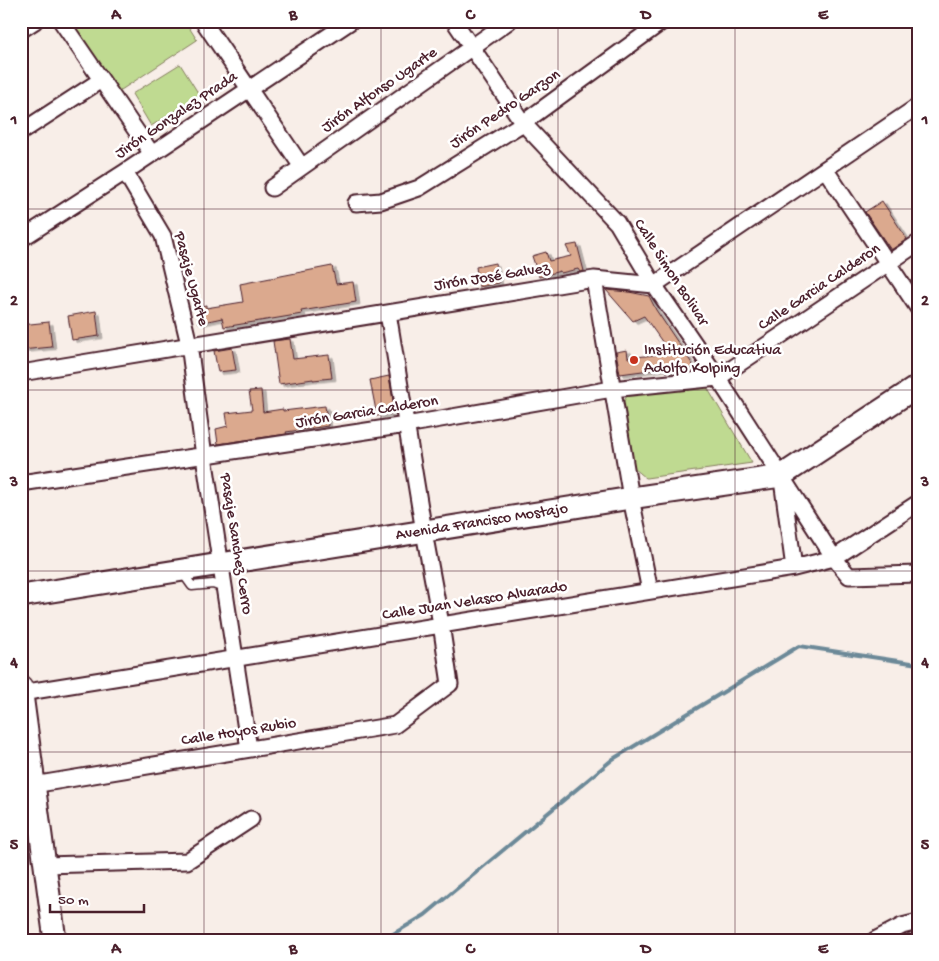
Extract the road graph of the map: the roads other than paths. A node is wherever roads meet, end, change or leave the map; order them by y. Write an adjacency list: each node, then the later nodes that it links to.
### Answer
1 (35, 21): 8 (street)
2 (61, 21): 10 (street)
3 (203, 21): 11 (street)
4 (351, 21): 11 (street, Jirón Gonzalez Prada)
5 (454, 21): 9 (street, Calle Simon Bolivar)
6 (509, 21): 9 (street, Jirón Alfonso Ugarte)
7 (663, 21): 13 (street, Jirón Pedro Garzon)
8 (21, 30)
9 (472, 48): 13 (street, Calle Simon Bolivar); 16 (street, Jirón Alfonso Ugarte)
10 (101, 80): 14 (street); 15 (street)
11 (249, 90): 15 (street, Jirón Gonzalez Prada); 16 (street)
12 (918, 106): 17 (street)
13 (523, 123): 20 (street, Jirón Pedro Garzon); 25 (street, Calle Simon Bolivar)
14 (21, 132)
15 (152, 154): 18 (street, Jirón Gonzalez Prada)
16 (302, 167): 19 (street, Jirón Alfonso Ugarte)
17 (826, 169): 23 (street); 25 (street)
18 (125, 172): 21 (street, Jirón Gonzalez Prada); 28 (street, Pasaje Ugarte)
19 (272, 188)
20 (356, 203)
21 (21, 238)
22 (918, 243): 23 (street, Calle Garcia Calderon)
23 (888, 263): 26 (street); 30 (street, Calle Garcia Calderon)
24 (594, 279): 25 (street, Jirón José Galvez); 27 (street, Jirón José Galvez); 32 (street)
25 (654, 284): 30 (street, Calle Simon Bolivar)
26 (918, 308)
27 (388, 313): 28 (street, Jirón José Galvez); 33 (street)
28 (189, 344): 29 (street, Jirón José Galvez); 34 (street, Pasaje Sanchez Cerro)
29 (21, 372)
30 (718, 378): 32 (street, Jirón Garcia Calderon); 35 (street, Calle Simon Bolivar)
31 (918, 386): 35 (street, Avenida Francisco Mostajo)
32 (612, 389): 33 (street, Jirón Garcia Calderon); 37 (street)
33 (406, 426): 34 (street, Jirón Garcia Calderon); 39 (street)
34 (204, 456): 36 (street, Jirón Garcia Calderon); 41 (street, Pasaje Sanchez Cerro)
35 (781, 476): 37 (street, Avenida Francisco Mostajo); 40 (street, Calle Simon Bolivar); 42 (street)
36 (21, 483)
37 (631, 498): 39 (street, Avenida Francisco Mostajo); 46 (street)
38 (918, 503): 40 (street, Calle Juan Velasco Alvarado)
39 (424, 532): 41 (street, Avenida Francisco Mostajo); 48 (street)
40 (834, 558): 42 (street, Calle Juan Velasco Alvarado); 44 (street, Calle Simon Bolivar)
41 (221, 564): 43 (street, Avenida Francisco Mostajo); 45 (street, Pasaje Sanchez Cerro)
42 (794, 568): 46 (street, Calle Juan Velasco Alvarado)
43 (181, 571): 45 (lane); 47 (street, Avenida Francisco Mostajo)
44 (918, 574)
45 (224, 588): 49 (street, Pasaje Sanchez Cerro)
46 (650, 591): 48 (street, Calle Juan Velasco Alvarado)
47 (21, 596)
48 (441, 624): 49 (street, Calle Juan Velasco Alvarado); 51 (street, Calle Hoyos Rubio)
49 (235, 659): 50 (street, Calle Juan Velasco Alvarado); 51 (street, Pasaje Sanchez Cerro)
50 (22, 691): 52 (street)
51 (249, 749): 52 (street, Calle Hoyos Rubio)
52 (28, 786): 54 (street)
53 (251, 819): 54 (street)
54 (45, 865): 57 (street)
55 (918, 922): 56 (street)
56 (904, 933): 58 (street)
57 (53, 939)
58 (875, 940)

